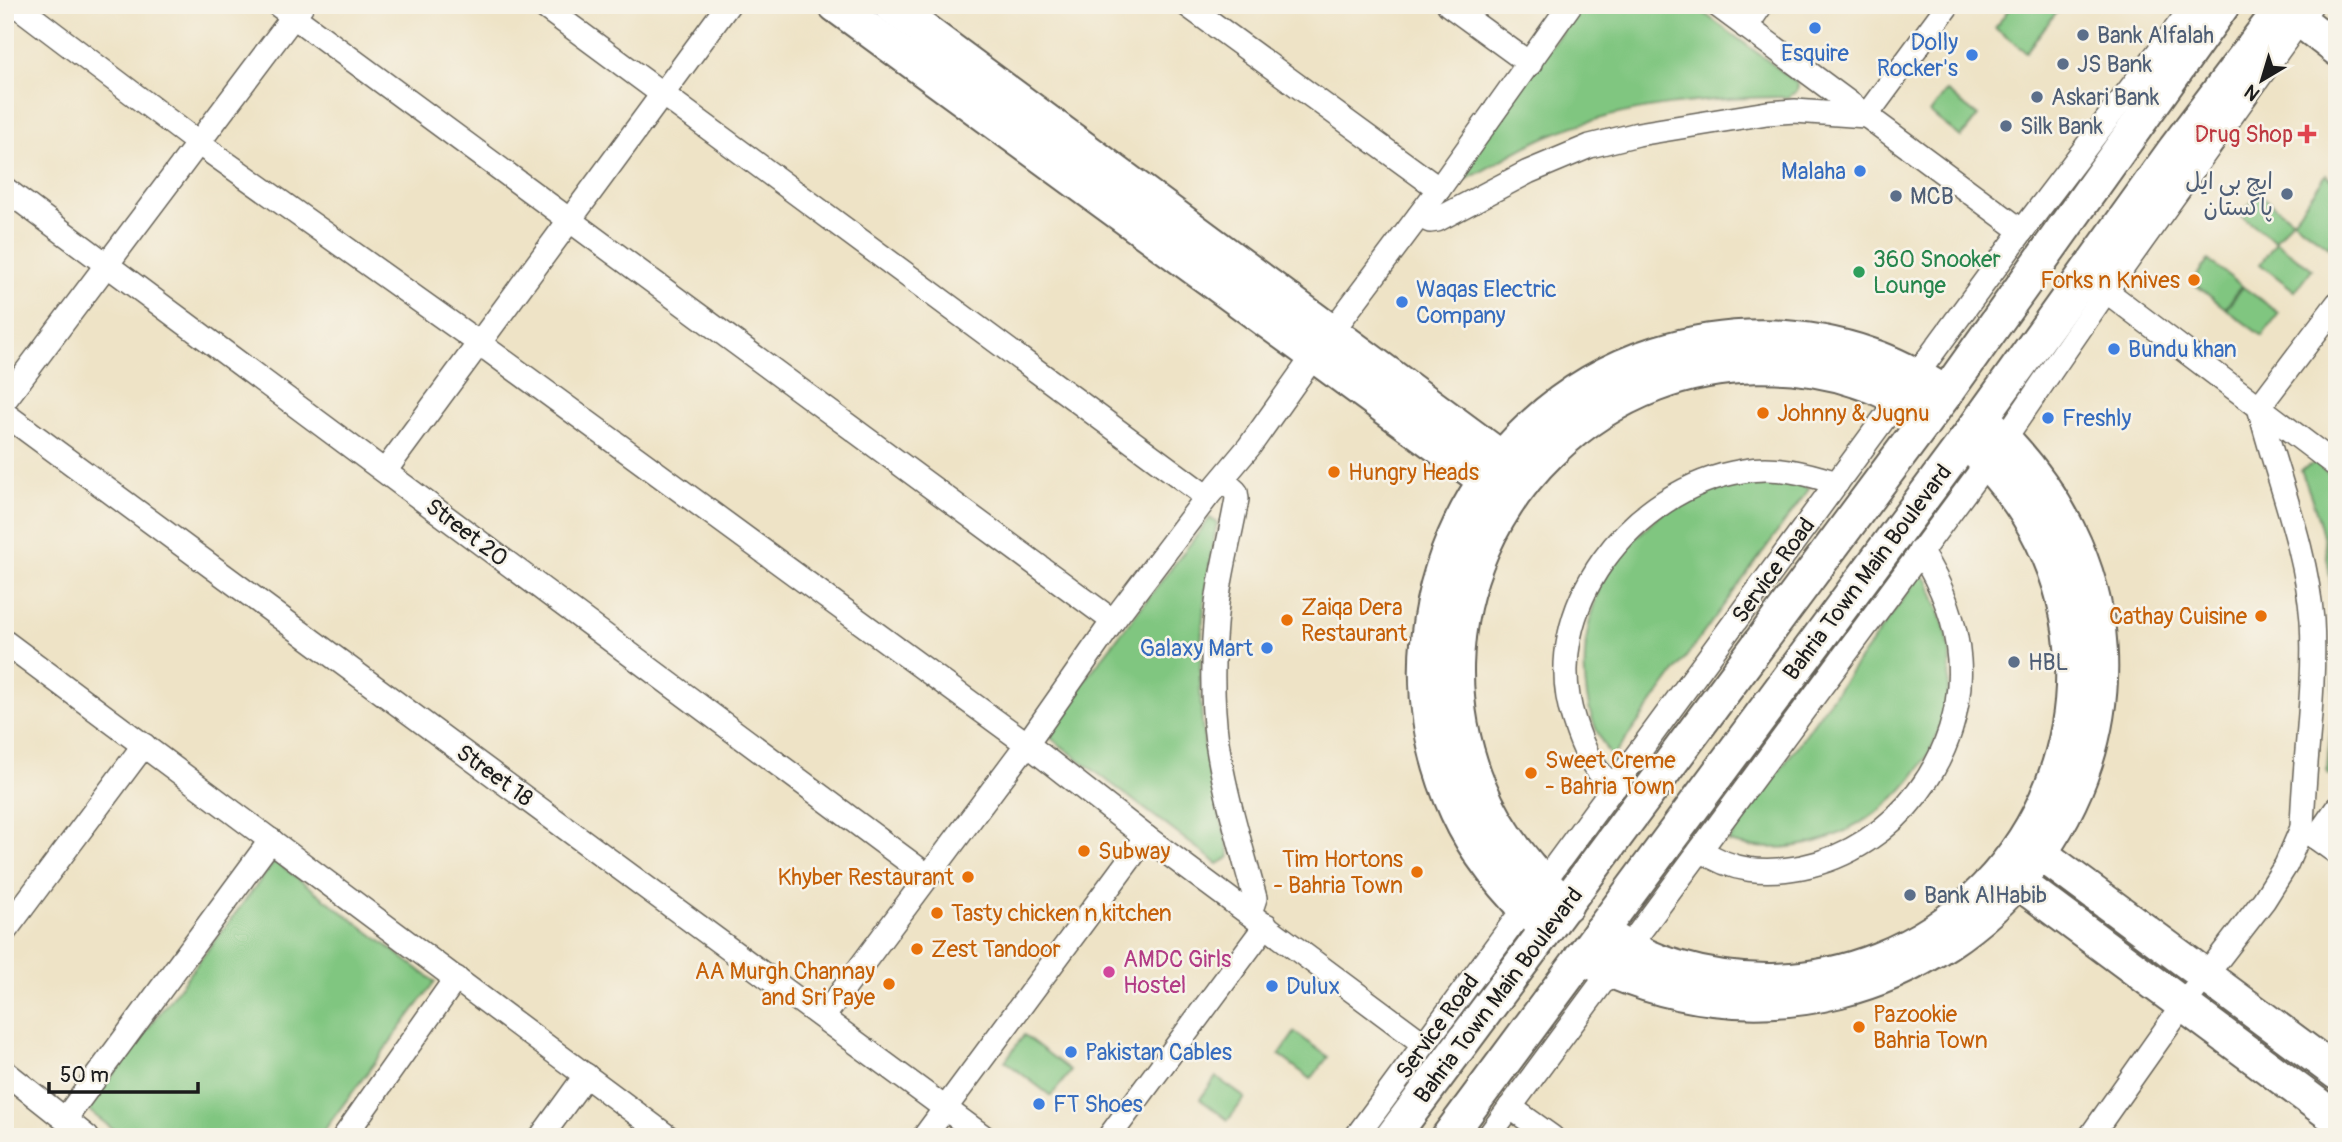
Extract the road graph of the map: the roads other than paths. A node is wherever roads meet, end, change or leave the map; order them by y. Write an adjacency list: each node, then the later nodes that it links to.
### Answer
1 (16, 5): 22 (street)
2 (542, 5): 19 (street)
3 (728, 5): 19 (street)
4 (835, 5): 33 (street)
5 (890, 5): 33 (street)
6 (1187, 5): 25 (street)
7 (1449, 5): 18 (street)
8 (1570, 5): 18 (street)
9 (1717, 5): 16 (street)
10 (1761, 5): 16 (street)
11 (1948, 5): 20 (street)
12 (2193, 5): 28 (street, Service Road)
13 (2223, 5): 21 (street, Bahria Town Main Boulevard)
14 (291, 9): 22 (street); 27 (street)
15 (2294, 9): 17 (street); 23 (street, Bahria Town Main Boulevard); 30 (street)
16 (1746, 27): 20 (street)
17 (2337, 49)
18 (1530, 64): 25 (street)
19 (662, 94): 27 (street); 45 (street)
20 (1866, 116): 26 (street); 28 (street)
21 (2138, 121): 23 (street); 36 (street, Bahria Town Main Boulevard)
22 (198, 144): 29 (street); 32 (street)
23 (2175, 149): 39 (street, Bahria Town Main Boulevard)
24 (5, 189): 29 (street, Street 20)
25 (1439, 189): 26 (street)
26 (1419, 216): 33 (street)
27 (570, 220): 32 (street); 47 (street)
28 (2022, 232): 34 (street, Service Road)
29 (107, 264): 35 (street); 41 (street, Street 20)
30 (2106, 291): 37 (street); 39 (street)
31 (2337, 304): 37 (street)
32 (479, 343): 41 (street); 49 (street)
33 (1323, 343): 42 (street); 43 (street)
34 (1909, 387): 36 (street); 42 (street); 44 (street, Service Road)
35 (5, 400)
36 (1938, 404): 61 (street, Bahria Town Main Boulevard)
37 (2259, 407): 40 (street); 53 (street)
38 (5, 414): 68 (street, Street 18)
39 (1985, 439): 46 (street); 56 (street); 64 (street, Bahria Town Main Boulevard)
40 (2337, 466)
41 (385, 471): 59 (street, Street 20)
42 (1506, 478): 61 (street)
43 (1223, 480): 45 (street); 62 (street)
44 (1837, 483): 51 (street, Service Road); 51 (street)
45 (1207, 497): 47 (street)
46 (1920, 551): 57 (street); 57 (street)
47 (1113, 621): 49 (street)
48 (9, 653): 50 (street)
49 (1027, 744): 54 (street); 59 (street)
50 (144, 745): 55 (street); 63 (street)
51 (1615, 787): 61 (street, Service Road)
52 (2337, 808): 53 (street)
53 (2309, 833): 58 (street); 65 (street)
54 (1146, 837): 62 (street); 74 (street)
55 (271, 840): 66 (street); 75 (street)
56 (2035, 849): 60 (street); 65 (street)
57 (1701, 850): 64 (street)
58 (2337, 853)
59 (928, 876): 68 (street)
60 (2013, 879): 64 (street); 67 (street)
61 (1545, 906): 69 (street, Service Road); 85 (street, Bahria Town Main Boulevard)
62 (1258, 919): 69 (street); 83 (street)
63 (5, 931)
64 (1604, 953): 73 (street); 86 (street, Bahria Town Main Boulevard)
65 (2205, 975): 67 (street); 71 (street)
66 (456, 978): 72 (street); 78 (street)
67 (2183, 1004): 76 (street); 89 (street)
68 (823, 1017): 74 (street, Street 18)
69 (1424, 1044): 84 (street, Service Road)
70 (5, 1072): 75 (street)
71 (2337, 1073)
72 (586, 1075): 79 (street); 80 (street)
73 (1510, 1107): 87 (street); 88 (street)
74 (945, 1108): 81 (street); 82 (street, Street 18)
75 (65, 1119): 77 (street)
76 (2337, 1119)
77 (87, 1137)
78 (344, 1137)
79 (541, 1137)
80 (668, 1137)
81 (923, 1137)
82 (984, 1137)
83 (1109, 1137)
84 (1356, 1137)
85 (1392, 1137)
86 (1448, 1137)
87 (1488, 1137)
88 (1552, 1137)
89 (2090, 1137)

